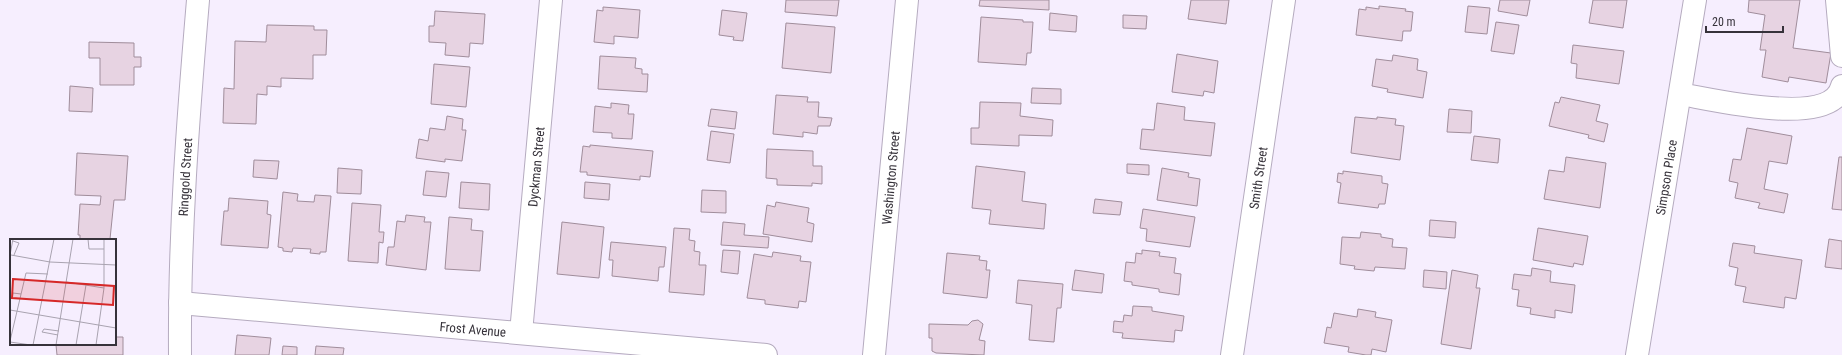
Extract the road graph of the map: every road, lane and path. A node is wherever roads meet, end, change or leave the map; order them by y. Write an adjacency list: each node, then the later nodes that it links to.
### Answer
1 (198, 0): 10 (street, Ringgold Street)
2 (551, 0): 11 (street, Dyckman Street)
3 (907, 0): 14 (street, Washington Street)
4 (1284, 0): 15 (street, Smith Street)
5 (1695, 0): 9 (street, Simpson Place)
6 (1837, 0): 7 (street)
7 (1842, 56)
8 (1842, 86): 9 (street)
9 (1680, 94): 16 (street, Simpson Place)
10 (180, 303): 11 (street, Frost Avenue); 12 (street, Ringgold Street)
11 (521, 333): 13 (street, Frost Avenue)
12 (180, 355)
13 (766, 355)
14 (874, 355)
15 (1232, 355)
16 (1637, 355)

